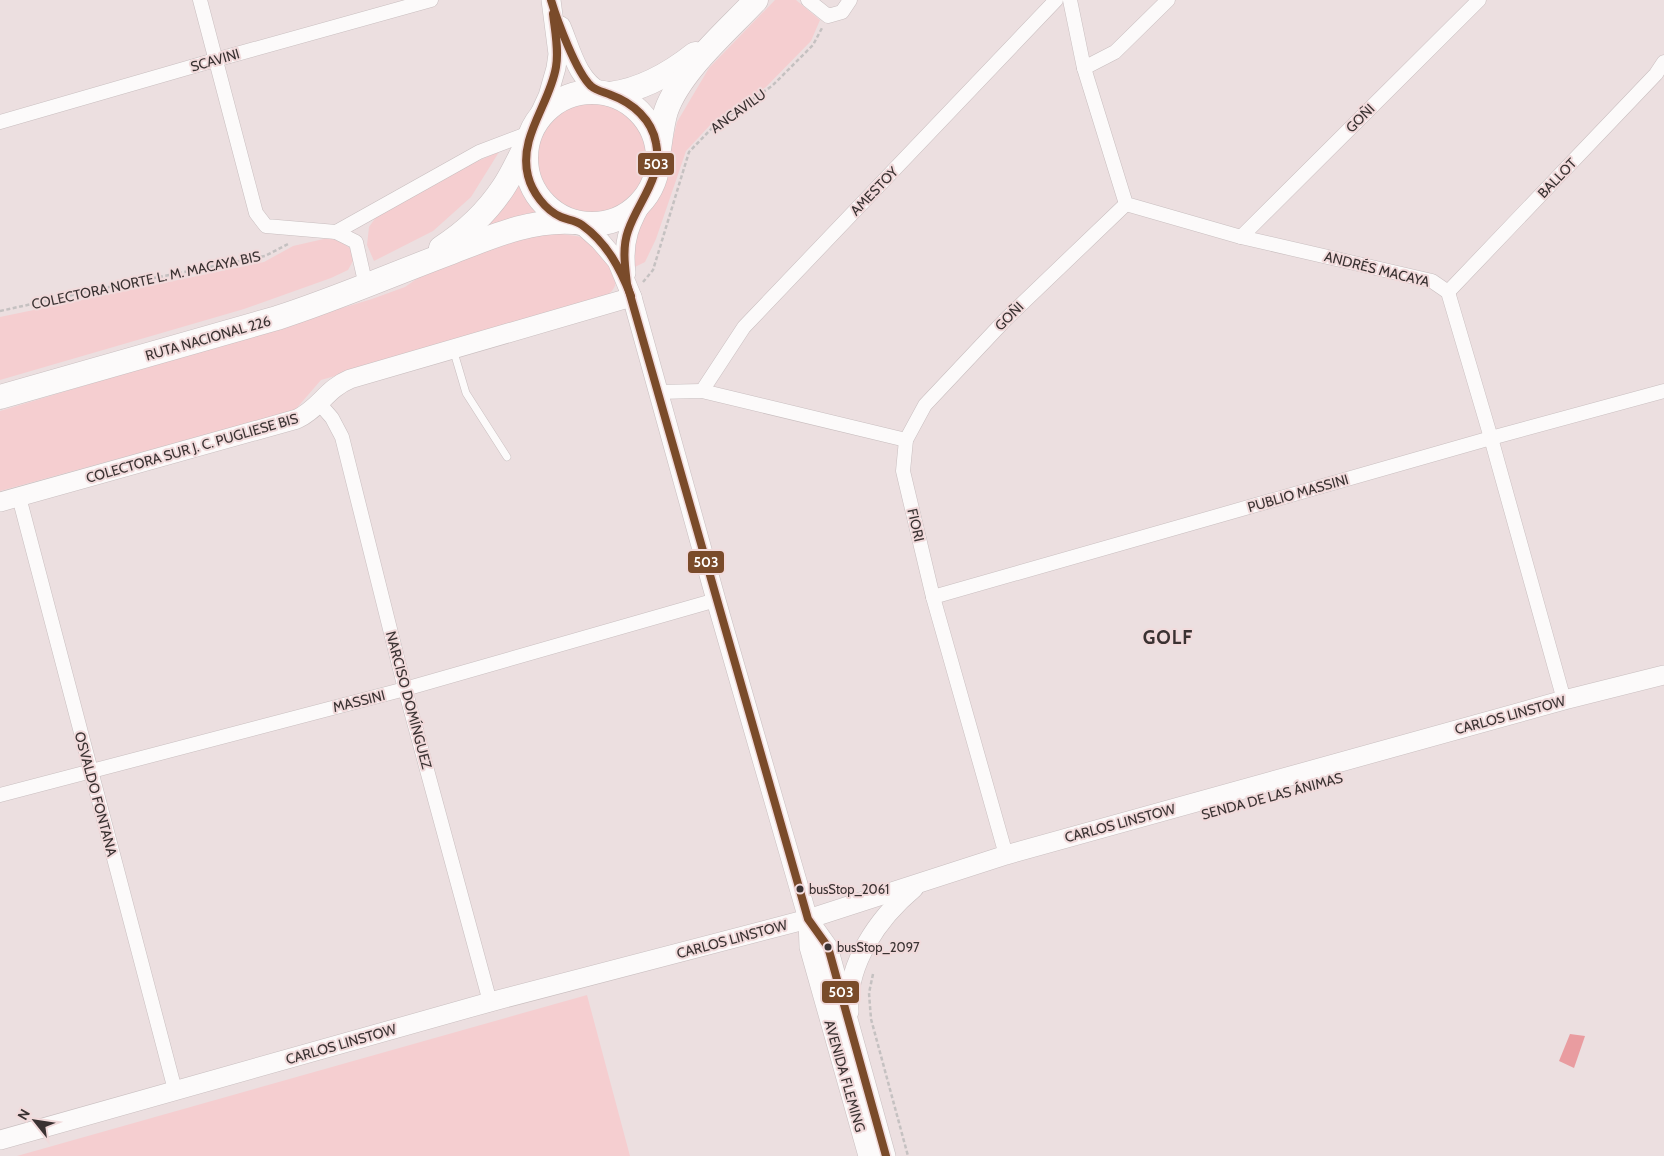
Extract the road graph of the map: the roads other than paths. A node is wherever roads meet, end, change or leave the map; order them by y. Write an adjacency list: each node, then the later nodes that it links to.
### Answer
1 (200, 0): 12 (street)
2 (431, 0): 12 (street, SCAVINI)
3 (756, 0): 11 (highway, RUTA NACIONAL 226)
4 (808, 0): 5 (street)
5 (850, 0)
6 (1056, 0): 29 (street, AMESTOY)
7 (1070, 0): 14 (street)
8 (1168, 0): 14 (street)
9 (1479, 0): 23 (street, GOÑI)
10 (552, 2): 15 (main road); 17 (main road)
11 (719, 37): 15 (highway, RUTA NACIONAL 226); 18 (highway, RUTA NACIONAL 226)
12 (215, 60): 16 (street, SCAVINI); 22 (street)
13 (1664, 62): 27 (street, BALLOT)
14 (1084, 68): 20 (street)
15 (606, 93): 17 (highway, RUTA NACIONAL 226); 18 (highway, RUTA NACIONAL 226)
16 (0, 122)
17 (532, 133): 21 (highway); 22 (street); 24 (highway, RUTA NACIONAL 226)
18 (658, 159): 19 (highway, RUTA NACIONAL 226)
19 (647, 194): 21 (highway, RUTA NACIONAL 226); 26 (main road)
20 (1126, 204): 23 (street, ANDRÉS MACAYA); 35 (street, GOÑI)
21 (577, 223): 24 (highway, RUTA NACIONAL 226); 26 (main road)
22 (336, 232): 25 (street)
23 (1241, 237): 27 (street, ANDRÉS MACAYA)
24 (413, 266): 25 (highway, RUTA NACIONAL 226)
25 (366, 286): 32 (highway, RUTA NACIONAL 226)
26 (629, 290): 28 (main road, COLECTORA SUR J. C. PUGLIESE BIS); 31 (main road)
27 (1448, 292): 34 (street)
28 (453, 349): 33 (main road, COLECTORA SUR J. C. PUGLIESE BIS); 36 (lane)
29 (702, 391): 31 (street); 35 (street)
30 (1664, 391): 34 (street, PUBLIO MASSINI)
31 (657, 392): 40 (main road)
32 (0, 397)
33 (319, 403): 37 (main road, COLECTORA SUR J. C. PUGLIESE BIS); 42 (street, NARCISO DOMÍNGUEZ)
34 (1491, 438): 39 (street, PUBLIO MASSINI); 43 (street)
35 (906, 440): 39 (street, FIORI)
36 (507, 457)
37 (19, 497): 38 (main road, COLECTORA SUR J. C. PUGLIESE BIS); 44 (street, OSVALDO FONTANA)
38 (0, 502)
39 (933, 597): 46 (street, FIORI)
40 (716, 600): 42 (street, MASSINI); 48 (main road)
41 (1664, 675): 43 (main road, CARLOS LINSTOW)
42 (405, 689): 44 (street, MASSINI); 49 (street, NARCISO DOMÍNGUEZ)
43 (1564, 700): 46 (main road, CARLOS LINSTOW)
44 (90, 770): 45 (street, MASSINI); 51 (street, OSVALDO FONTANA)
45 (0, 795)
46 (1006, 855): 47 (main road, CARLOS LINSTOW)
47 (922, 882): 48 (main road, CARLOS LINSTOW); 50 (main road)
48 (808, 919): 49 (main road, CARLOS LINSTOW); 50 (main road, AVENIDA FLEMING); 53 (main road, AVENIDA FLEMING)
49 (490, 1002): 51 (main road, CARLOS LINSTOW)
50 (850, 1028): 54 (main road, AVENIDA FLEMING)
51 (175, 1090): 52 (main road, CARLOS LINSTOW)
52 (0, 1140)
53 (868, 1156)
54 (886, 1156)

